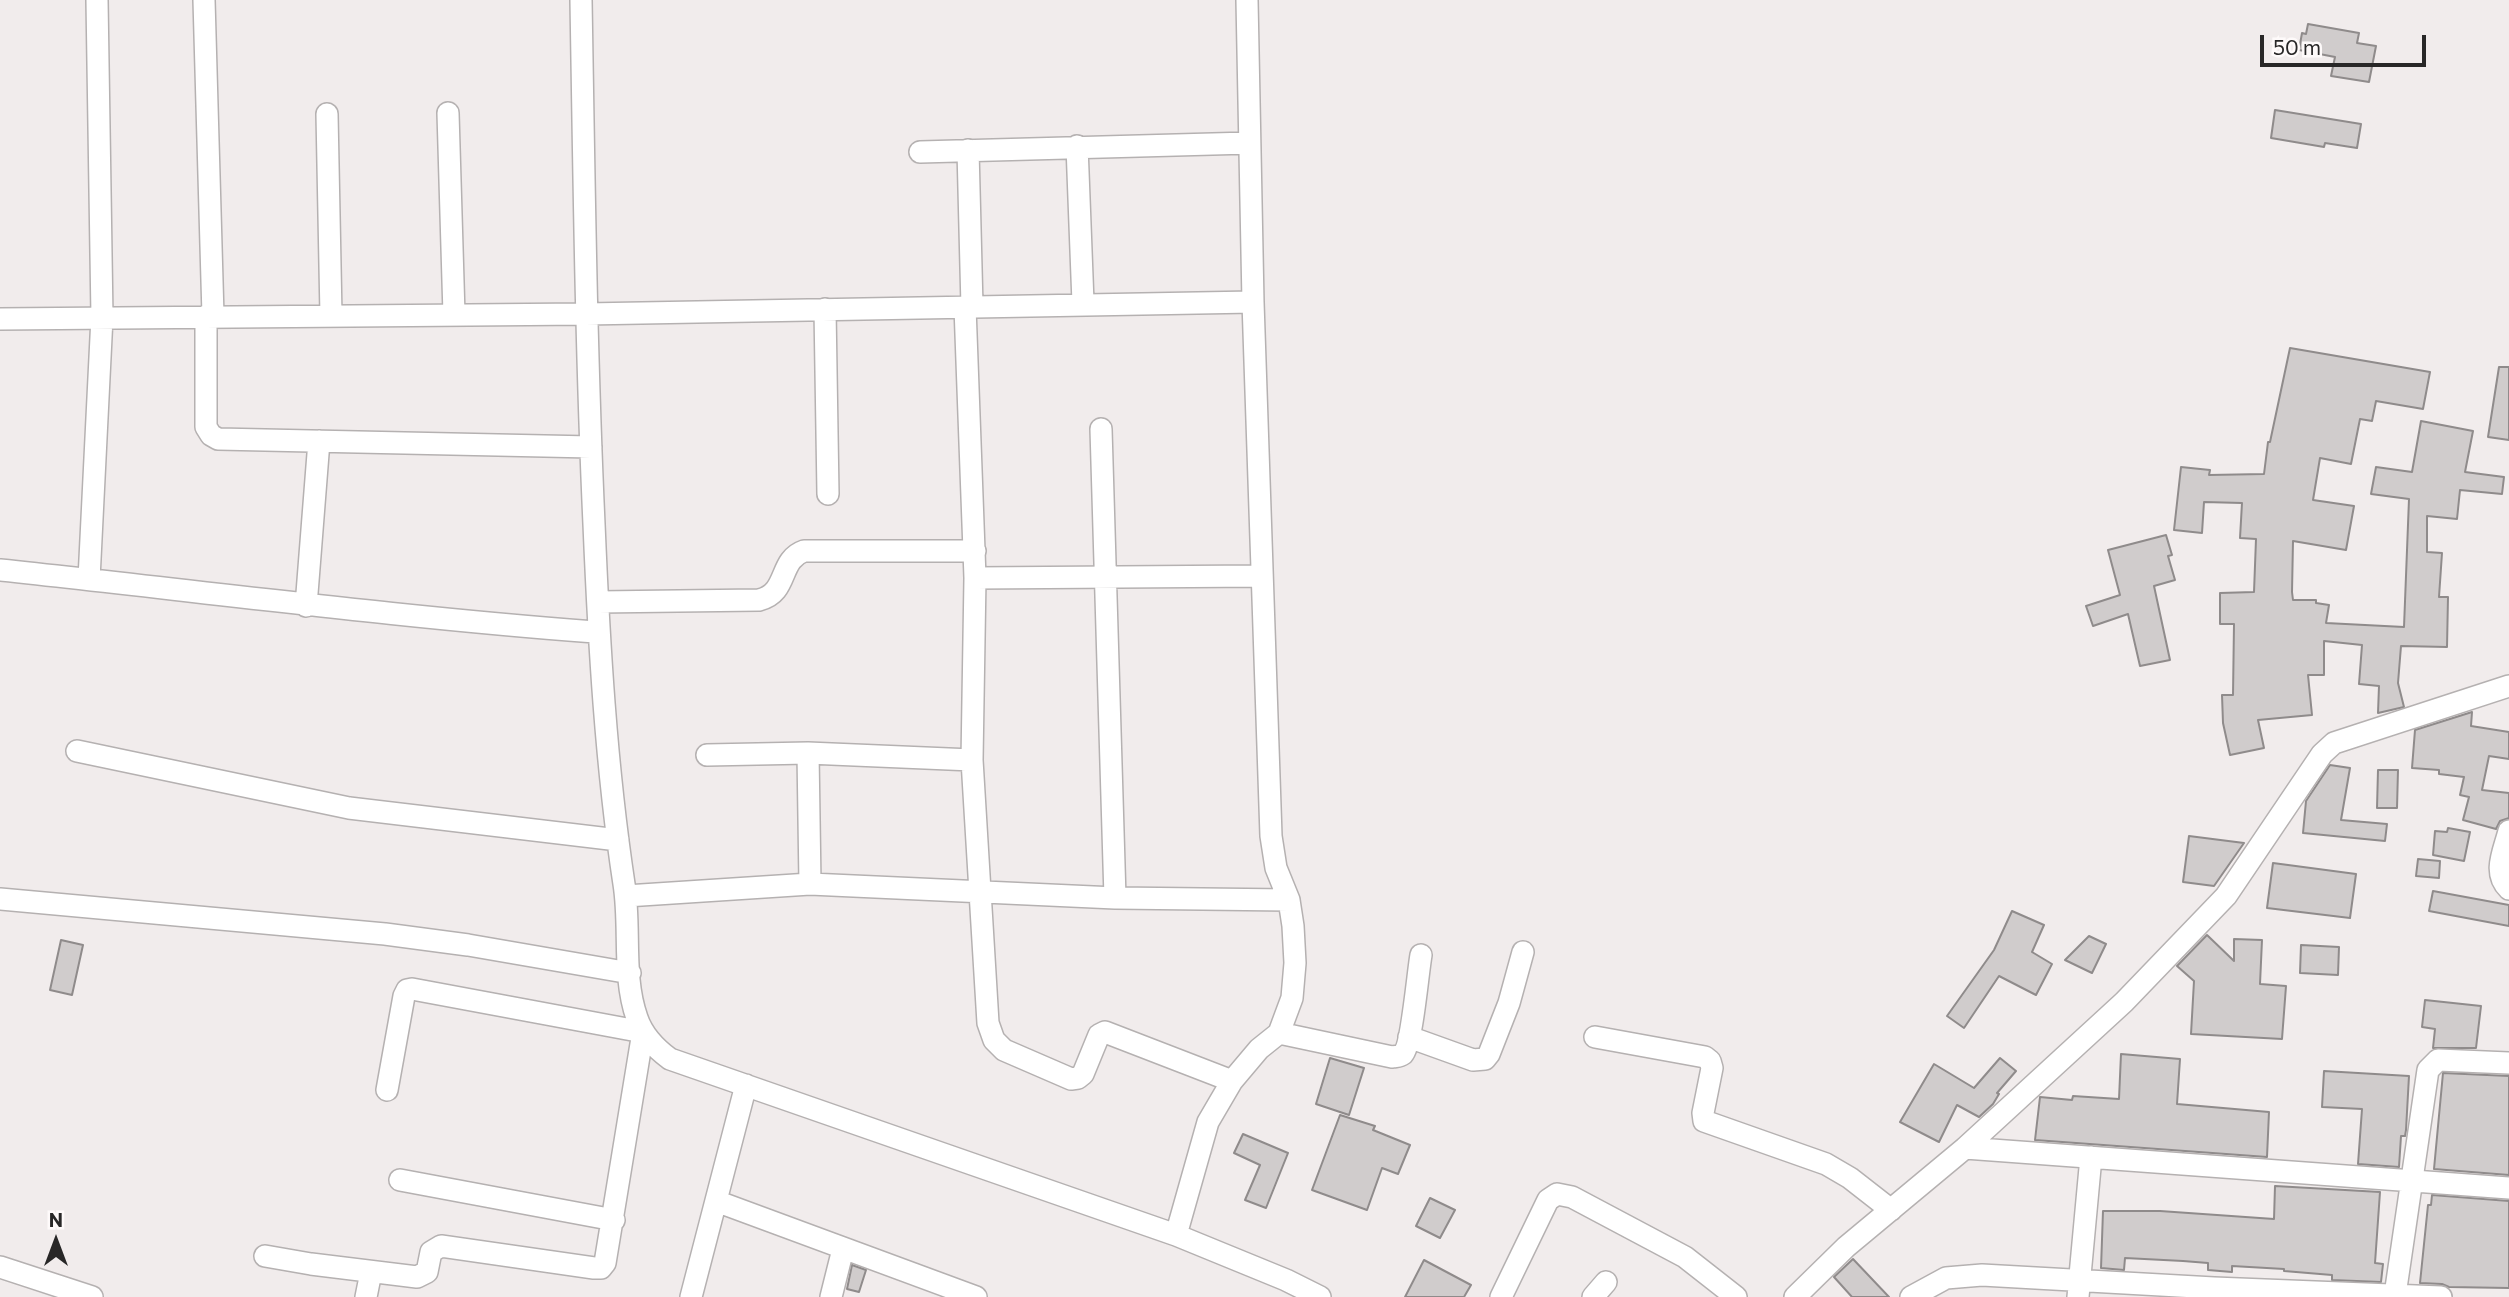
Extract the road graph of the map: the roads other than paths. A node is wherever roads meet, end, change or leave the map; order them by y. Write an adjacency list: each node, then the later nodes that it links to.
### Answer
1 (97, 0): 18 (street)
2 (204, 0): 19 (street)
3 (581, 0): 15 (street)
4 (1247, 0): 7 (street)
5 (447, 113): 16 (street)
6 (327, 114): 17 (street)
7 (1249, 143): 8 (street); 11 (street)
8 (1077, 146): 9 (street); 12 (street)
9 (968, 150): 10 (street); 13 (street)
10 (920, 152)
11 (1253, 302): 12 (street); 27 (street)
12 (1083, 303): 13 (street)
13 (969, 307): 14 (street); 25 (street)
14 (825, 309): 15 (street); 24 (street)
15 (586, 314): 16 (street); 23 (street)
16 (454, 315): 17 (street)
17 (331, 316): 19 (street)
18 (102, 317): 19 (street); 20 (street); 30 (street)
19 (210, 317): 22 (street)
20 (0, 319)
21 (1101, 429): 28 (street)
22 (320, 441): 23 (street); 32 (street)
23 (591, 447): 31 (street)
24 (828, 494)
25 (975, 551): 29 (street); 31 (street)
26 (0, 570): 30 (street)
27 (1262, 576): 28 (street); 47 (street)
28 (1106, 577): 29 (street); 45 (street)
29 (975, 578): 38 (street)
30 (89, 579): 32 (street)
31 (598, 602): 40 (street)
32 (306, 606): 33 (street)
33 (595, 632)
34 (2509, 686): 59 (street)
35 (77, 751): 40 (street)
36 (808, 753): 37 (street); 38 (street); 41 (street)
37 (707, 755)
38 (972, 760): 43 (street)
39 (2509, 831): 42 (street)
40 (618, 841): 44 (street)
41 (810, 884): 43 (street); 44 (street)
42 (2509, 889)
43 (981, 892): 45 (street); 56 (street)
44 (626, 896): 50 (street)
45 (1115, 898): 47 (street)
46 (0, 899): 50 (street)
47 (1289, 900): 52 (street)
48 (1523, 952): 53 (street)
49 (1421, 955): 53 (street)
50 (630, 973): 51 (street)
51 (643, 1032): 57 (street); 58 (street); 66 (street)
52 (1279, 1033): 53 (street); 56 (street)
53 (1409, 1037)
54 (1595, 1037): 65 (street)
55 (2509, 1063): 62 (street)
56 (1232, 1081): 67 (street)
57 (746, 1085): 64 (street); 67 (street)
58 (387, 1090)
59 (1965, 1148): 60 (street); 65 (street)
60 (2091, 1157): 62 (street); 73 (street)
61 (400, 1180): 66 (street)
62 (2411, 1181): 63 (street); 75 (street)
63 (2509, 1188)
64 (716, 1201): 68 (street); 79 (street)
65 (1891, 1210): 85 (street)
66 (614, 1220): 71 (street)
67 (1176, 1235): 82 (street)
68 (844, 1249): 80 (street); 81 (street)
69 (265, 1256): 71 (street)
70 (0, 1268): 77 (street)
71 (371, 1272): 78 (street)
72 (1945, 1287): 73 (street); 86 (street)
73 (2079, 1289): 74 (street)
74 (2214, 1293): 76 (street)
75 (2395, 1295): 76 (street); 87 (street)
76 (2348, 1296)
77 (92, 1297)
78 (366, 1297)
79 (691, 1297)
80 (831, 1297)
81 (976, 1297)
82 (1320, 1297)
83 (1501, 1297): 84 (street)
84 (1736, 1297)
85 (1795, 1297)
86 (1911, 1297)
87 (2441, 1297)

